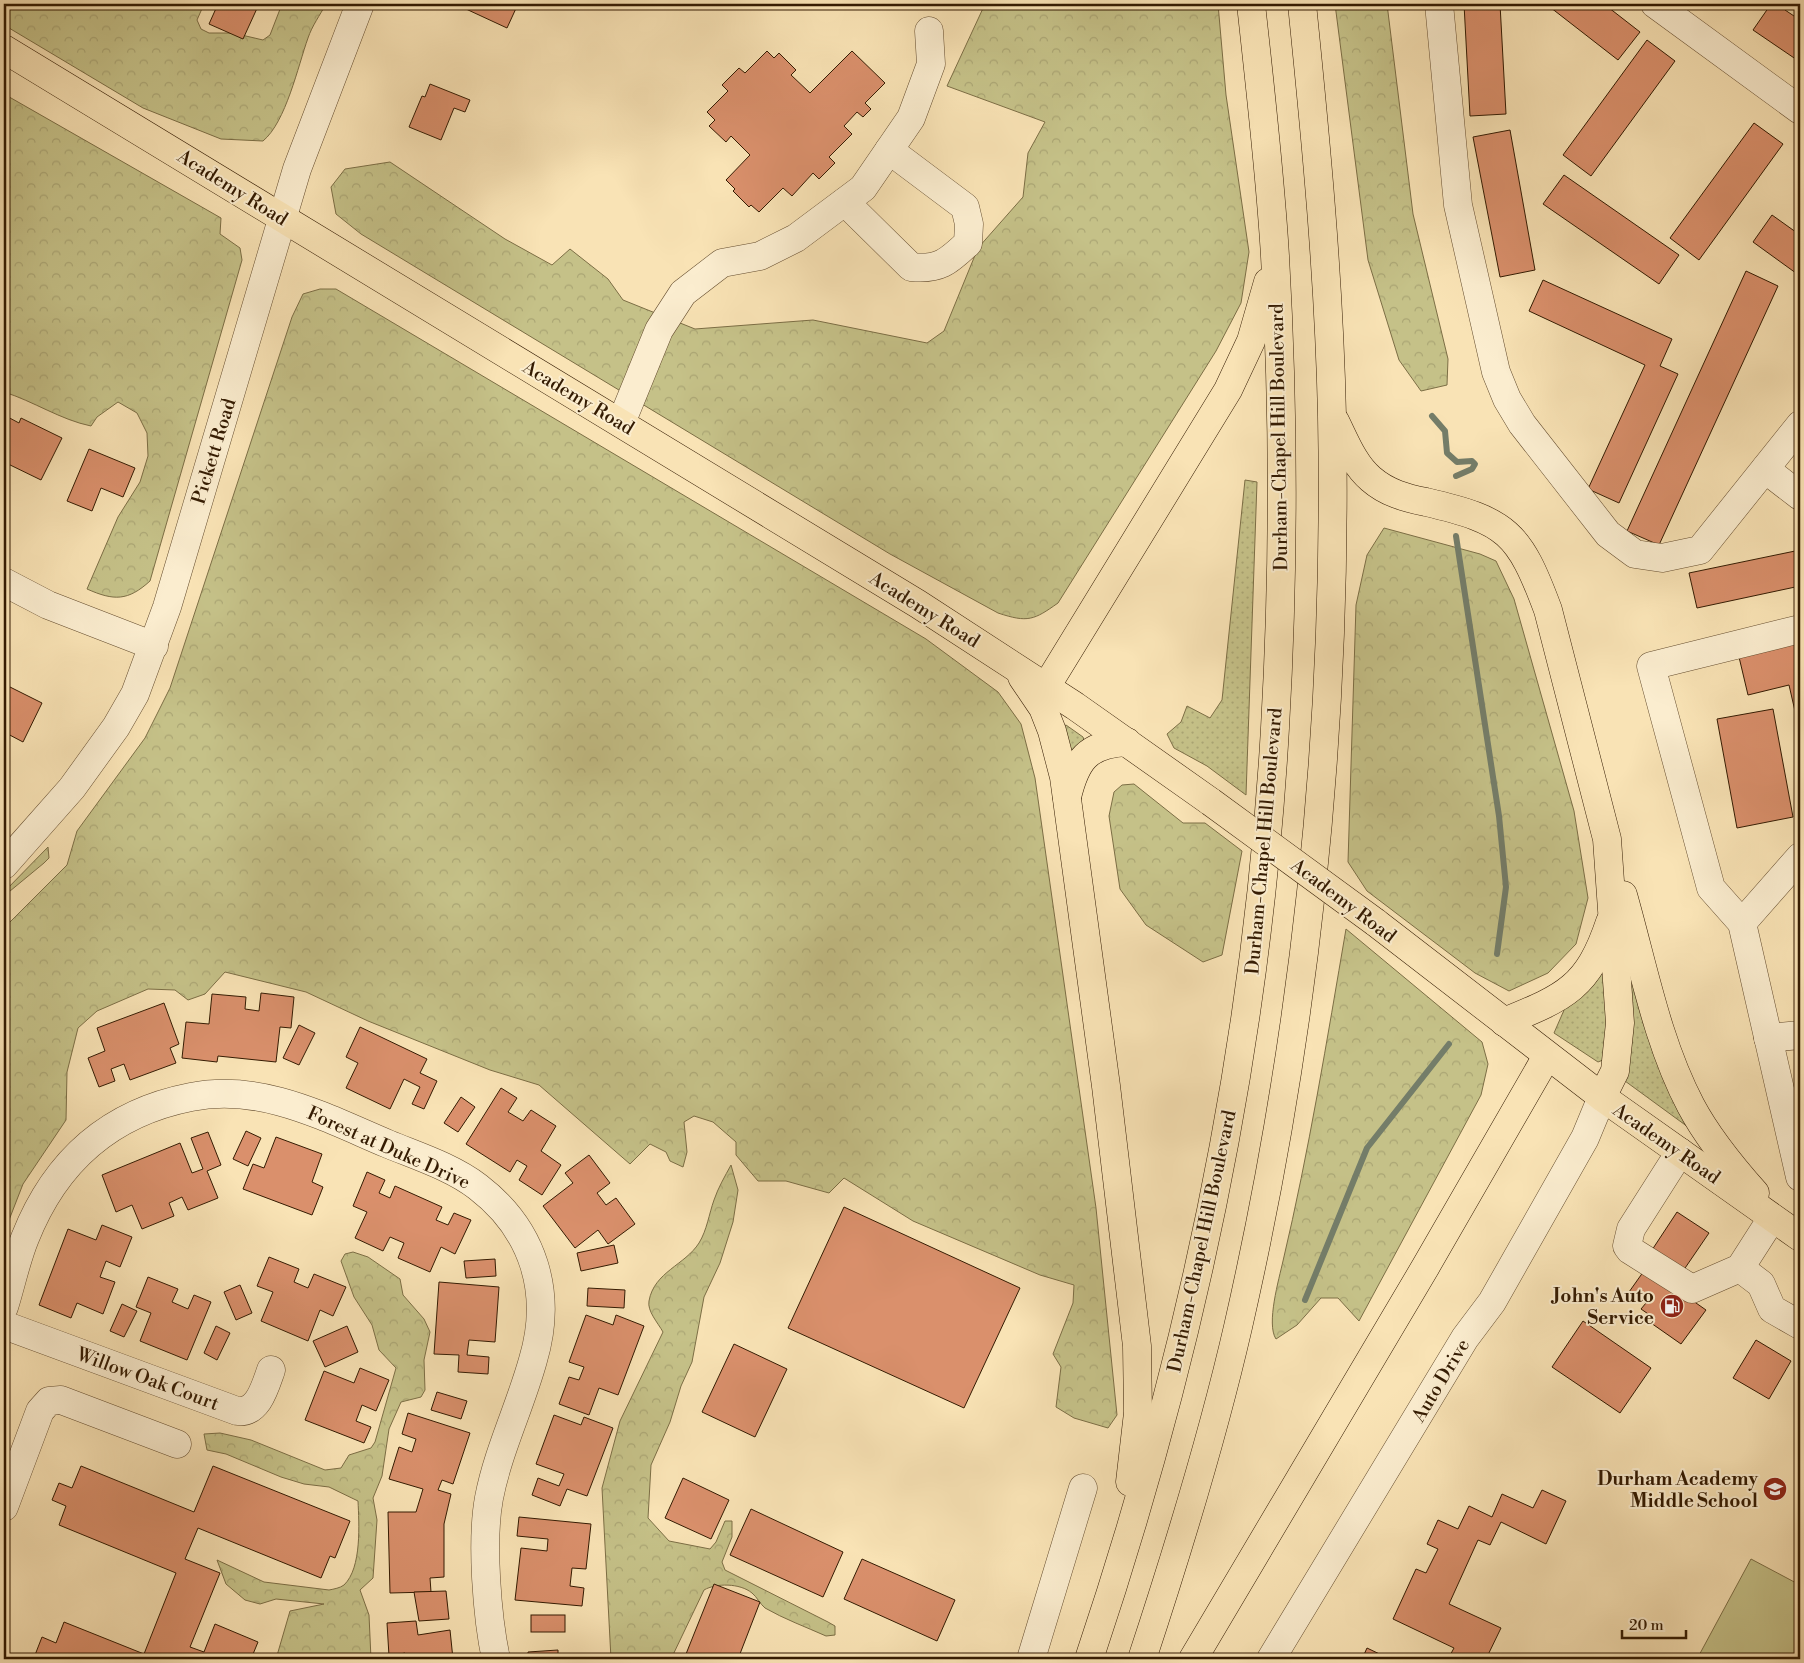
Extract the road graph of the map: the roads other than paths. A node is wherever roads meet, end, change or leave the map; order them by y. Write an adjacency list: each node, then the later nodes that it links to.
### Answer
1 (360, 4): 11 (street, Pickett Road)
2 (1251, 4): 12 (main road, Durham-Chapel Hill Boulevard)
3 (1302, 4): 13 (main road)
4 (1439, 4): 16 (street)
5 (1655, 4): 8 (street)
6 (929, 30): 9 (street)
7 (4, 49): 11 (main road, Academy Road)
8 (1800, 110)
9 (889, 150): 10 (street); 10 (street)
10 (845, 202): 14 (street)
11 (283, 217): 14 (main road, Academy Road); 20 (street, Pickett Road)
12 (1275, 253): 22 (main road); 46 (main road, Durham-Chapel Hill Boulevard)
13 (1332, 416): 25 (main road); 50 (main road)
14 (621, 423): 21 (main road, Academy Road)
15 (1800, 425): 16 (street)
16 (1765, 470): 17 (street)
17 (1800, 496)
18 (4, 582): 20 (street)
19 (1800, 629): 29 (street)
20 (154, 646): 27 (street, Pickett Road)
21 (1016, 668): 22 (main road, Academy Road); 24 (main road)
22 (1046, 687): 23 (main road, Academy Road)
23 (1127, 742): 24 (main road); 30 (main road, Academy Road, bridge)
24 (1067, 798): 46 (main road)
25 (1607, 839): 28 (main road); 37 (main road)
26 (1800, 857): 29 (street)
27 (4, 865)
28 (1612, 914): 30 (main road); 34 (main road)
29 (1742, 923): 32 (street)
30 (1504, 1022): 33 (main road, Academy Road)
31 (1800, 1035): 32 (street)
32 (1768, 1038): 36 (street)
33 (1547, 1056): 34 (main road, Academy Road); 51 (main road)
34 (1602, 1097): 35 (main road, Academy Road); 52 (street, Auto Drive)
35 (1680, 1152): 37 (main road, Academy Road); 38 (street)
36 (1800, 1177)
37 (1786, 1228): 38 (street)
38 (1740, 1268): 41 (street)
39 (4, 1308): 47 (street, Forest at Duke Drive)
40 (4, 1325): 42 (street, Willow Oak Court)
41 (1800, 1325)
42 (272, 1370)
43 (177, 1444): 45 (street)
44 (1083, 1488): 48 (street)
45 (7, 1490)
46 (1113, 1587): 49 (main road, Durham-Chapel Hill Boulevard)
47 (496, 1659)
48 (1031, 1659)
49 (1088, 1659)
50 (1142, 1659)
51 (1193, 1659)
52 (1271, 1659)

